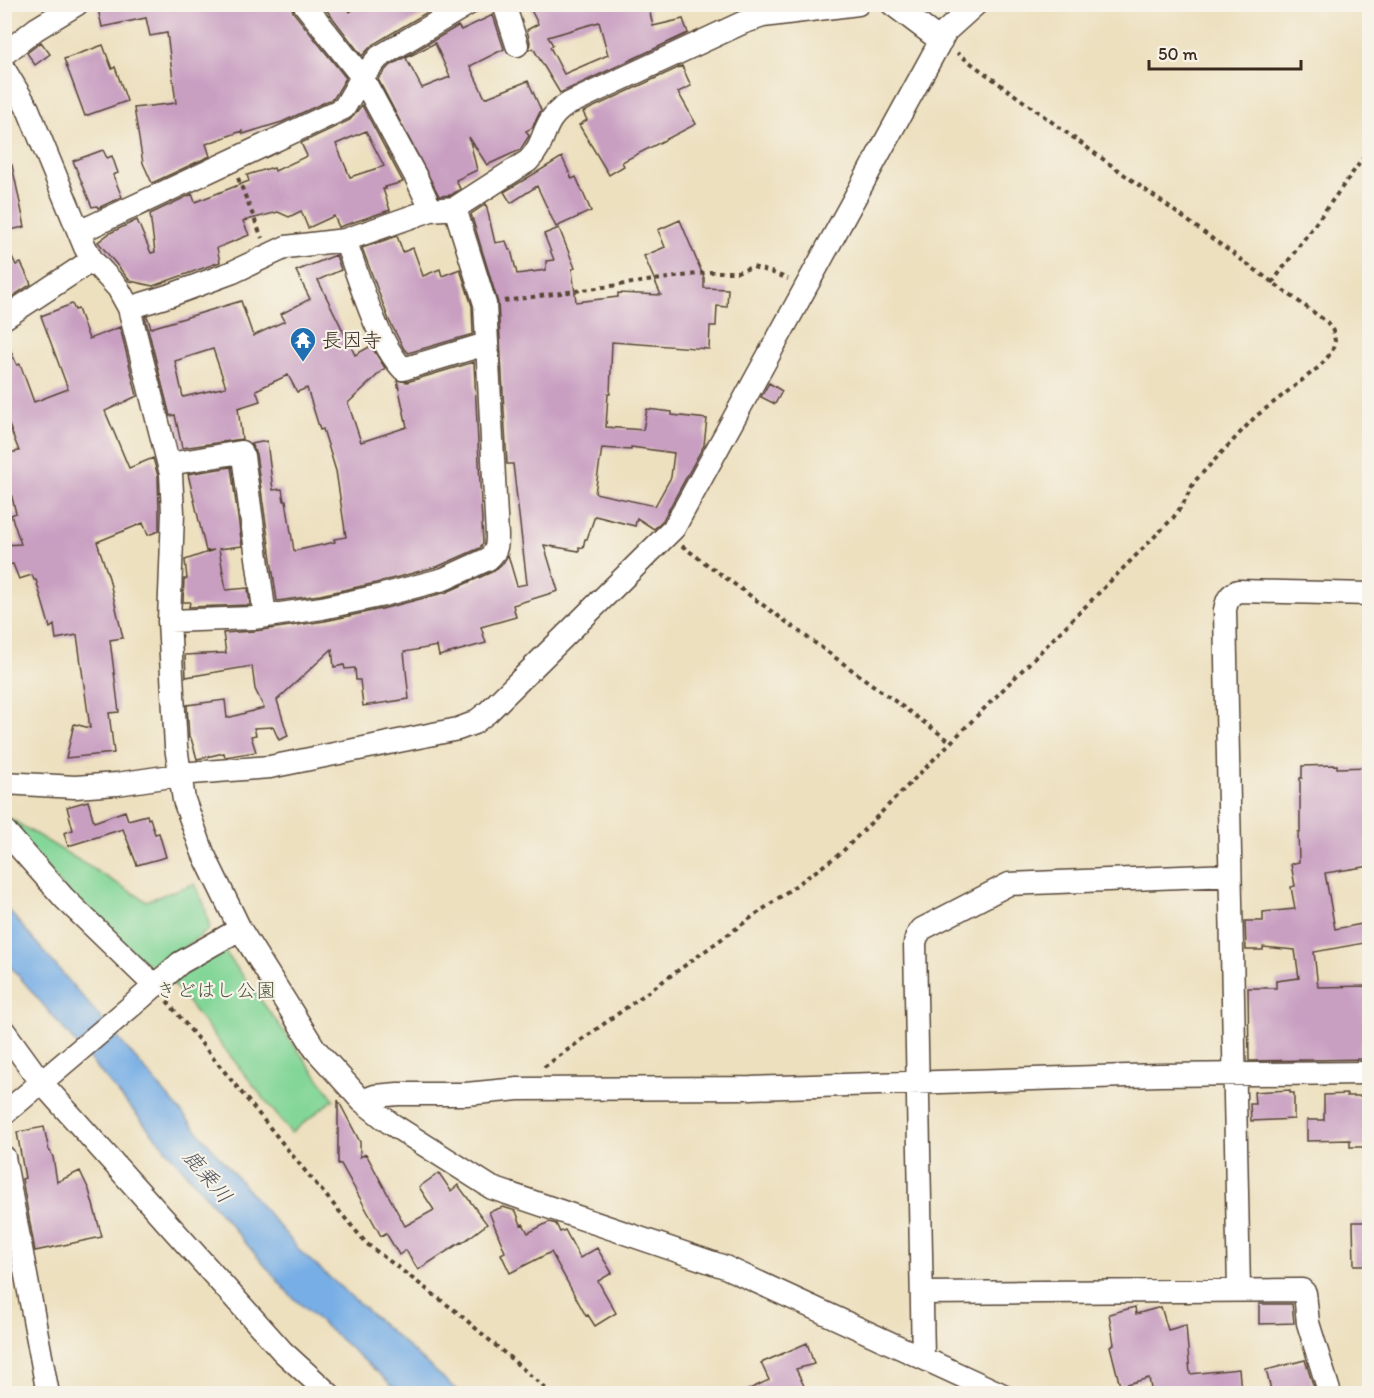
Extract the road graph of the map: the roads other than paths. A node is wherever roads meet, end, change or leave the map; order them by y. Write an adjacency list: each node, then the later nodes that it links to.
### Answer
1 (77, 4): 11 (street)
2 (304, 4): 13 (street)
3 (468, 4): 13 (street)
4 (504, 4): 10 (street)
5 (858, 4): 8 (street)
6 (892, 4): 9 (street)
7 (976, 4): 9 (street)
8 (761, 10): 14 (street)
9 (941, 41): 26 (street)
10 (517, 45)
11 (4, 54)
12 (4, 69): 16 (street)
13 (362, 77): 15 (street); 16 (street)
14 (455, 208): 15 (street); 21 (street)
15 (430, 210): 17 (street)
16 (79, 232): 18 (street)
17 (345, 240): 19 (street); 21 (street)
18 (92, 260): 19 (street); 20 (street)
19 (129, 308): 22 (street)
20 (4, 318)
21 (486, 344): 24 (street)
22 (169, 464): 24 (street); 25 (street)
23 (1370, 594): 29 (street)
24 (265, 616): 25 (street)
25 (170, 621): 26 (street)
26 (180, 776): 27 (street); 30 (street)
27 (4, 783)
28 (4, 830): 31 (street)
29 (1230, 875): 34 (street); 36 (street)
30 (240, 929): 31 (street); 37 (street)
31 (148, 992): 35 (street)
32 (4, 1031): 35 (street)
33 (1370, 1072): 34 (street)
34 (1235, 1074): 36 (street); 40 (street)
35 (47, 1077): 38 (street); 44 (street)
36 (918, 1081): 37 (street); 41 (street)
37 (362, 1101): 42 (street)
38 (4, 1114)
39 (4, 1157): 43 (street)
40 (1239, 1290): 41 (street); 46 (street)
41 (923, 1293): 42 (street)
42 (923, 1358): 45 (street)
43 (48, 1394)
44 (329, 1394)
45 (1001, 1394)
46 (1330, 1394)

